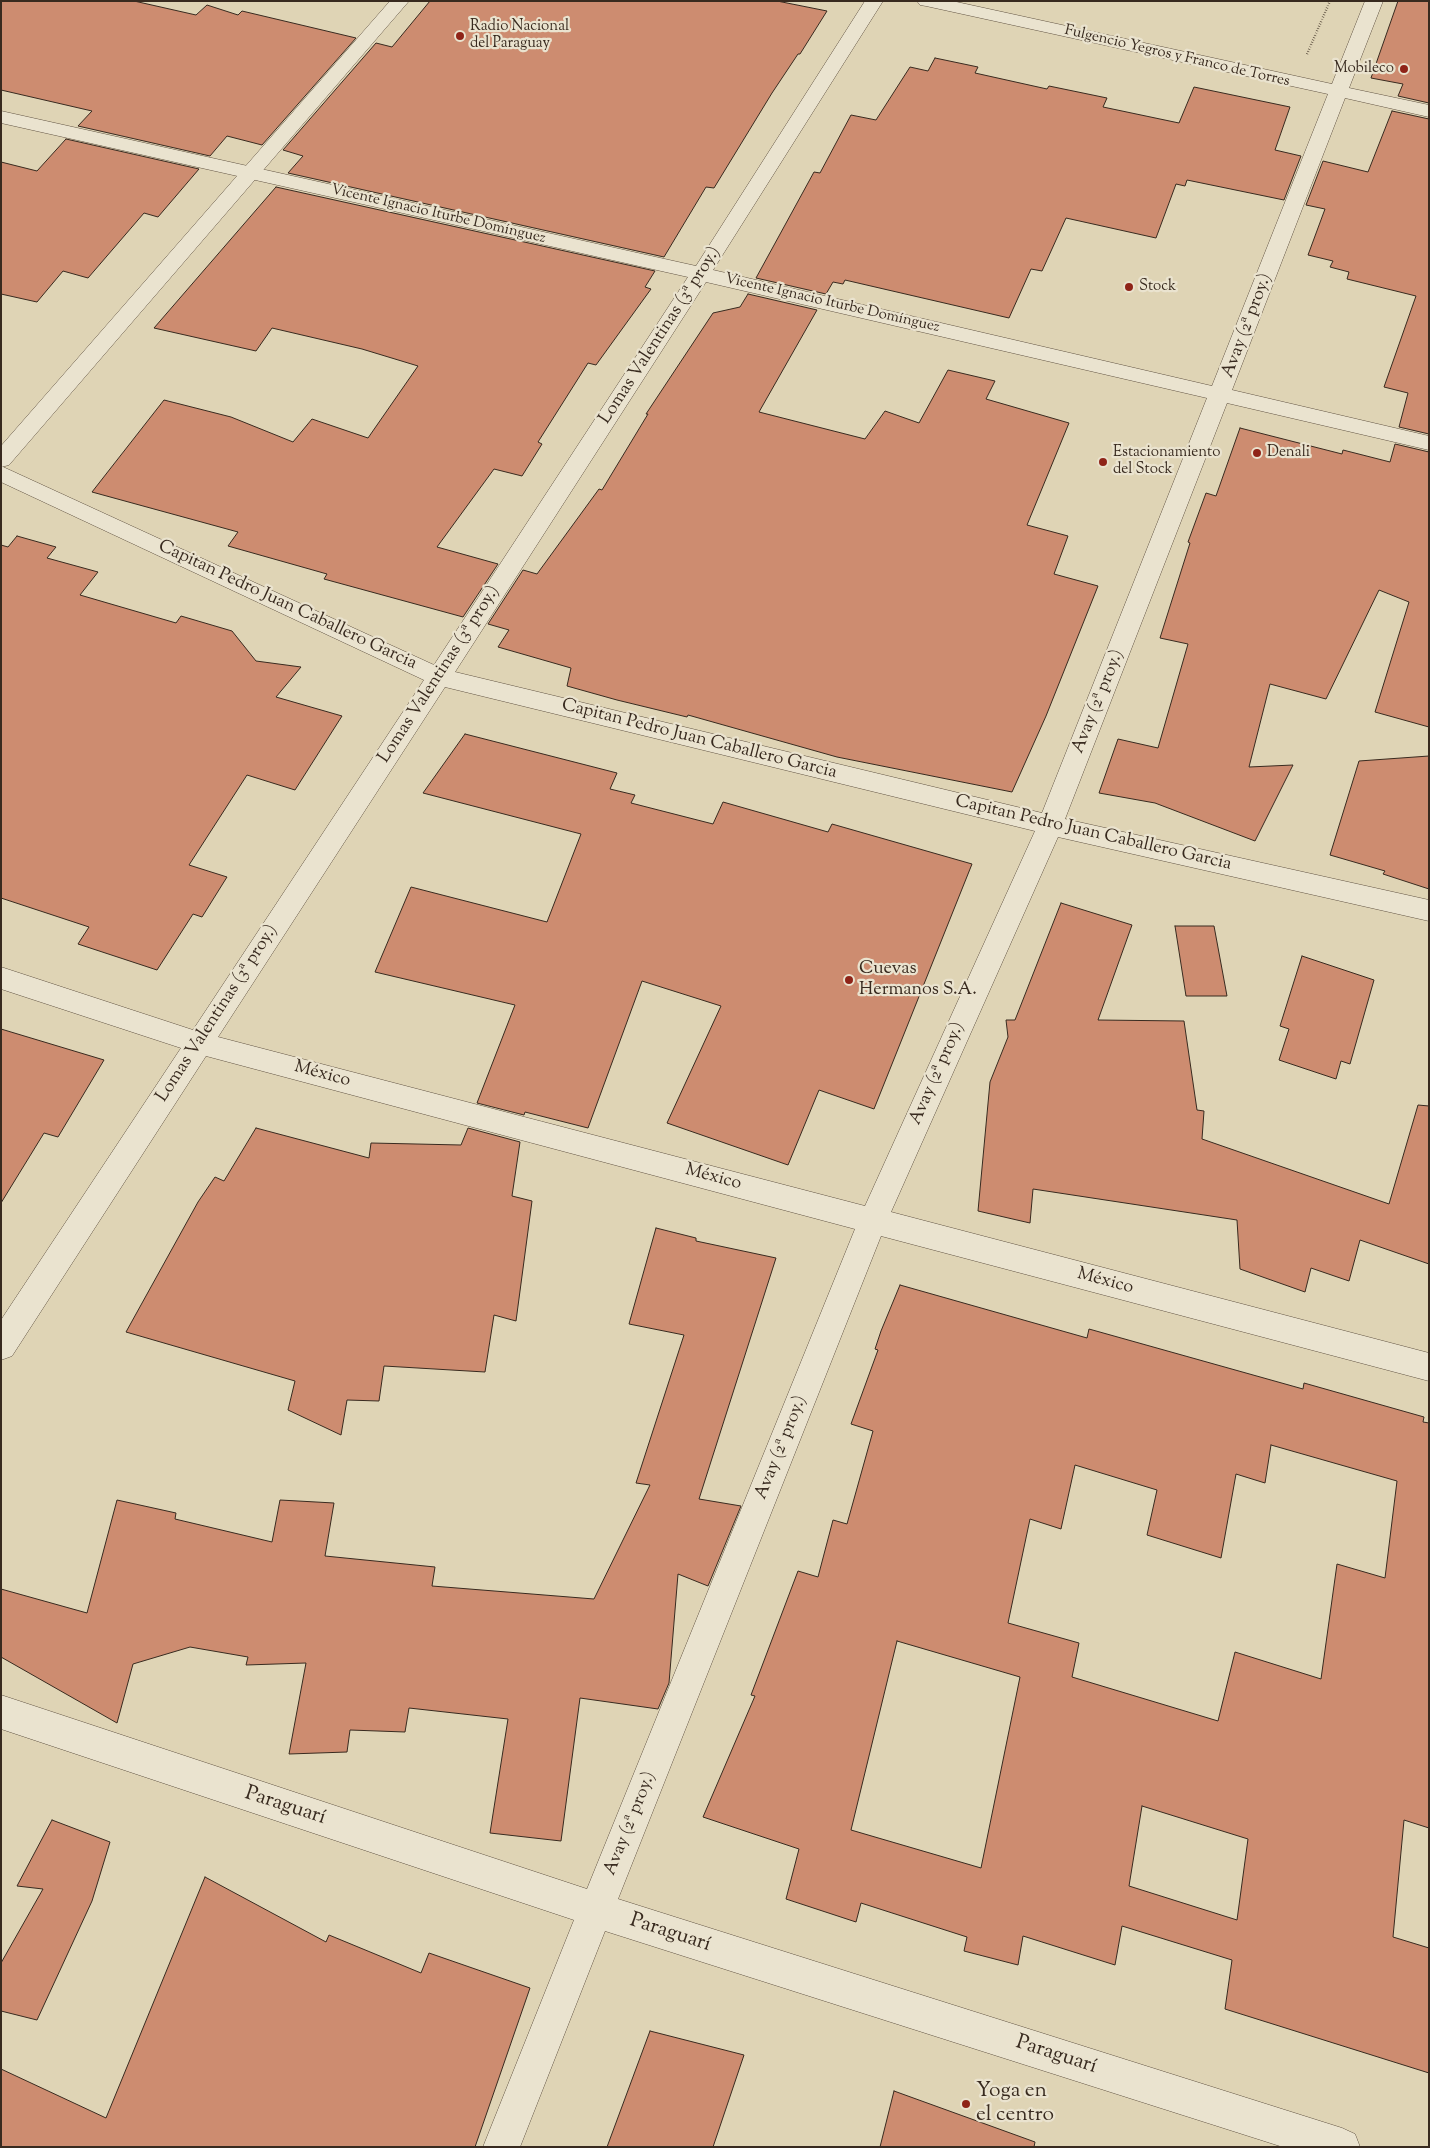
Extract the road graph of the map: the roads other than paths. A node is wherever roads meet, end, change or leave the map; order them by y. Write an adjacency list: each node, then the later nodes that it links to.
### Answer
1 (400, 1): 8 (street)
2 (874, 1): 9 (street, Lomas Valentinas (3ª proy.))
3 (926, 1): 5 (street, Fulgencio Yegros y Franco de Torres)
4 (1374, 1): 5 (street, Avay (2ª proy.))
5 (1339, 93): 6 (street, Fulgencio Yegros y Franco de Torres); 10 (street, Avay (2ª proy.))
6 (1429, 111)
7 (1, 117): 8 (street, Vicente Ignacio Iturbe Domínguez)
8 (251, 173): 9 (street, Vicente Ignacio Iturbe Domínguez); 12 (street)
9 (701, 274): 10 (street, Vicente Ignacio Iturbe Domínguez); 14 (street, Lomas Valentinas (3ª proy.))
10 (1221, 394): 11 (street, Vicente Ignacio Iturbe Domínguez); 15 (street, Avay (2ª proy.))
11 (1429, 443)
12 (1, 460)
13 (1, 473): 14 (street, Capitan Pedro Juan Caballero Garcia)
14 (440, 677): 15 (street, Capitan Pedro Juan Caballero Garcia); 18 (street, Lomas Valentinas (3ª proy.))
15 (1050, 824): 16 (street, Capitan Pedro Juan Caballero Garcia); 19 (street, Avay (2ª proy.))
16 (1429, 912)
17 (1, 978): 18 (street, México)
18 (199, 1043): 19 (street, México); 20 (street, Lomas Valentinas (3ª proy.))
19 (873, 1220): 21 (street, México); 23 (street, Avay (2ª proy.))
20 (1, 1346)
21 (1429, 1367)
22 (1, 1712): 23 (street, Paraguarí)
23 (596, 1910): 24 (street, Avay (2ª proy.)); 25 (street, Paraguarí)
24 (501, 2147)
25 (1342, 2147)

